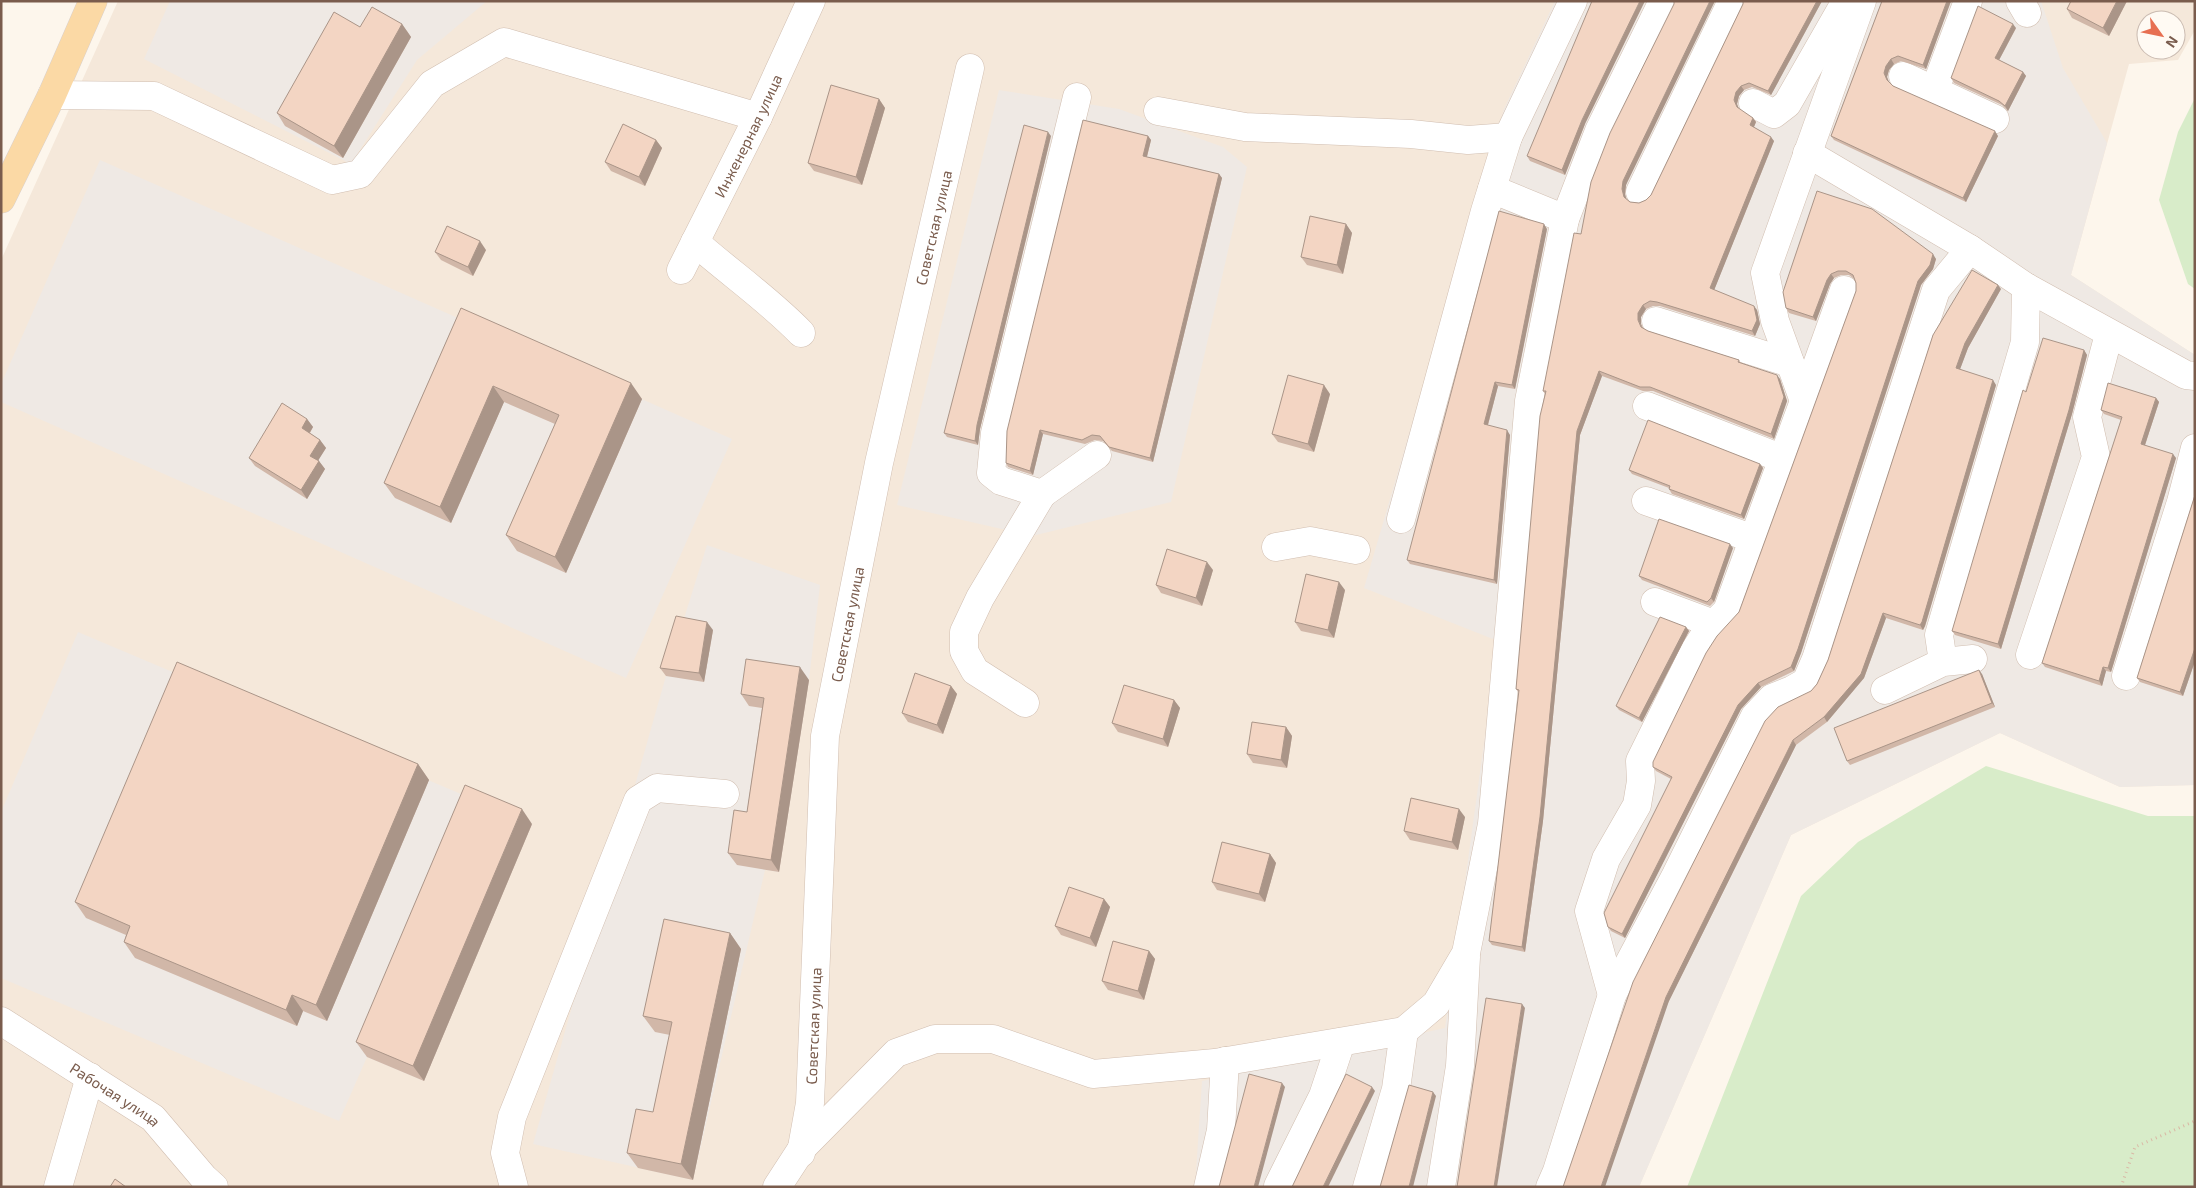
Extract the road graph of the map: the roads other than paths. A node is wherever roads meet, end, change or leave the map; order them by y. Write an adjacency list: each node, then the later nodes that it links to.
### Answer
1 (93, 1): 12 (main road)
2 (811, 1): 16 (street, Инженерная улица)
3 (1573, 1): 18 (street)
4 (1663, 1): 23 (street)
5 (1732, 1): 21 (street)
6 (1846, 1): 14 (street)
7 (1862, 1): 19 (street)
8 (1968, 1): 11 (street)
9 (970, 68): 61 (street, Советская улица)
10 (1903, 76): 11 (street)
11 (1935, 89): 17 (street)
12 (52, 95): 16 (street); 22 (main road)
13 (1077, 96): 39 (street)
14 (1753, 103)
15 (1158, 111): 18 (street)
16 (758, 117): 24 (street, Инженерная улица)
17 (1995, 119)
18 (1508, 137): 20 (street)
19 (1807, 153): 25 (street); 32 (street)
20 (1492, 189): 23 (street); 41 (street)
21 (1640, 192)
22 (1, 199)
23 (1565, 219): 54 (street)
24 (695, 242): 26 (street, Инженерная улица); 30 (street)
25 (1970, 249): 27 (street); 55 (street)
26 (681, 270)
27 (2026, 287): 31 (street); 49 (street)
28 (1844, 290): 34 (street)
29 (1656, 321): 32 (street)
30 (801, 333)
31 (2109, 334): 33 (street); 47 (street)
32 (1790, 364): 34 (street)
33 (2195, 376)
34 (1804, 401): 38 (street)
35 (1647, 406): 38 (street)
36 (2195, 448): 50 (street)
37 (1097, 455): 39 (street)
38 (1782, 459): 42 (street)
39 (1042, 494): 52 (street)
40 (1646, 501): 42 (street)
41 (1401, 519)
42 (1754, 539): 46 (street)
43 (1276, 547): 44 (street)
44 (1356, 550)
45 (1655, 602): 46 (street)
46 (1714, 624): 55 (street)
47 (2030, 655)
48 (1973, 659): 49 (street)
49 (1944, 662): 51 (street)
50 (2126, 676)
51 (1885, 690)
52 (1025, 703)
53 (725, 794): 65 (street)
54 (1466, 952): 57 (street); 70 (street)
55 (1612, 995): 71 (street)
56 (1, 1021): 60 (street, Рабочая улица)
57 (1404, 1031): 58 (street); 69 (street)
58 (1341, 1042): 59 (street); 62 (street)
59 (1225, 1061): 61 (street); 68 (street)
60 (90, 1077): 63 (street); 64 (street, Рабочая улица)
61 (803, 1147): 66 (street); 67 (street, Советская улица)
62 (1278, 1186)
63 (58, 1187)
64 (214, 1187)
65 (514, 1187)
66 (777, 1187)
67 (790, 1187)
68 (1208, 1187)
69 (1367, 1187)
70 (1441, 1187)
71 (1550, 1187)

